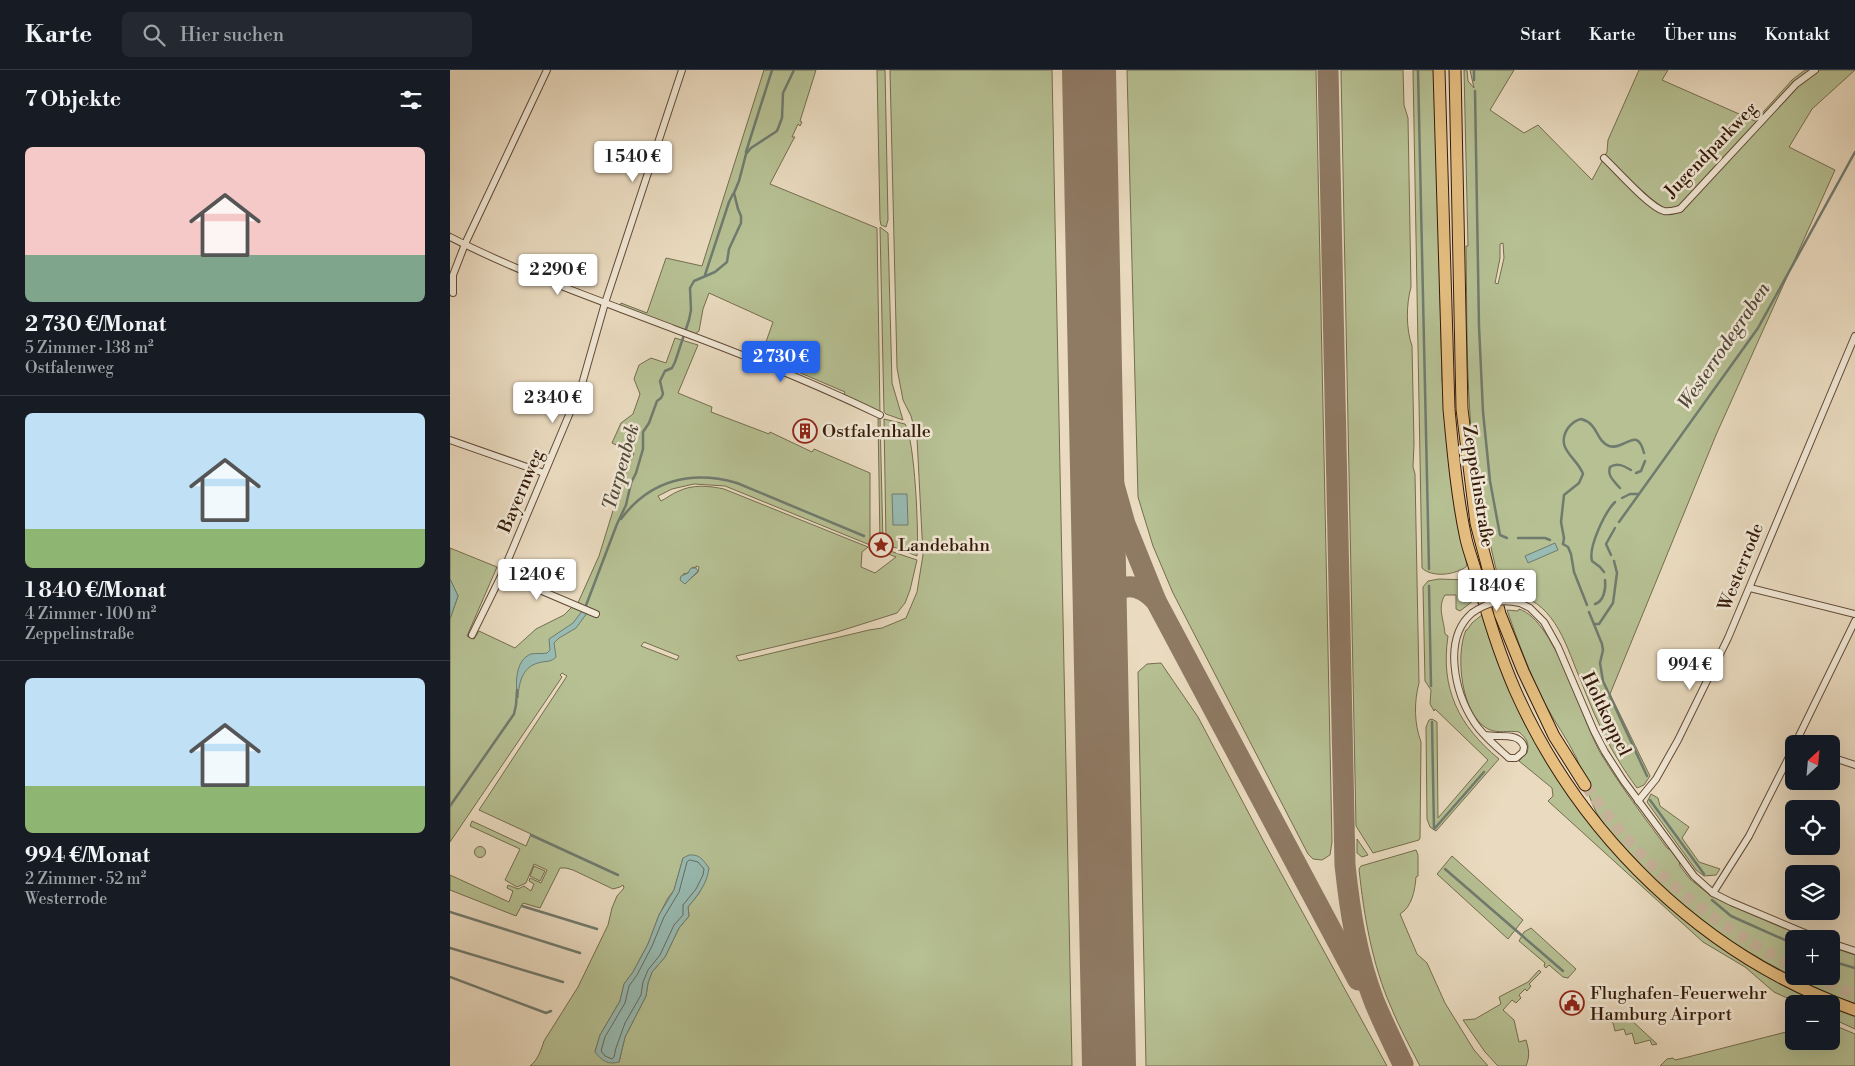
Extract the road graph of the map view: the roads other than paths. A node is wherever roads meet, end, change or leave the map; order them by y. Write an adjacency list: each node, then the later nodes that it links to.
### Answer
1 (547, 70): 8 (street)
2 (682, 70): 10 (street, Bayernweg)
3 (1439, 70): 32 (highway, Zeppelinstraße)
4 (1454, 70): 26 (highway, Zeppelinstraße)
5 (1815, 70): 6 (street, Jugendparkweg)
6 (1604, 158)
7 (450, 237): 8 (street)
8 (464, 244): 9 (street); 10 (street)
9 (453, 293)
10 (605, 303): 12 (street); 14 (street, Bayernweg)
11 (1855, 336): 16 (street, Westerrode)
12 (880, 415)
13 (450, 440): 14 (street)
14 (544, 473): 15 (street, Bayernweg)
15 (502, 574): 17 (street); 20 (street, Bayernweg)
16 (1750, 588): 18 (street); 27 (street, Westerrode)
17 (593, 613)
18 (1855, 614)
19 (1855, 621): 22 (street)
20 (472, 636)
21 (1485, 735): 21 (street, Holtkoppel); 27 (street, Holtkoppel, bridge)
22 (1799, 735)
23 (1840, 760): 25 (street)
24 (1785, 763): 28 (street)
25 (1855, 766)
26 (1585, 786)
27 (1638, 801): 28 (street, Holtkoppel)
28 (1713, 893): 29 (street, Holtkoppel)
29 (1798, 930)
30 (1840, 946): 31 (street)
31 (1855, 951)
32 (1855, 1010)

